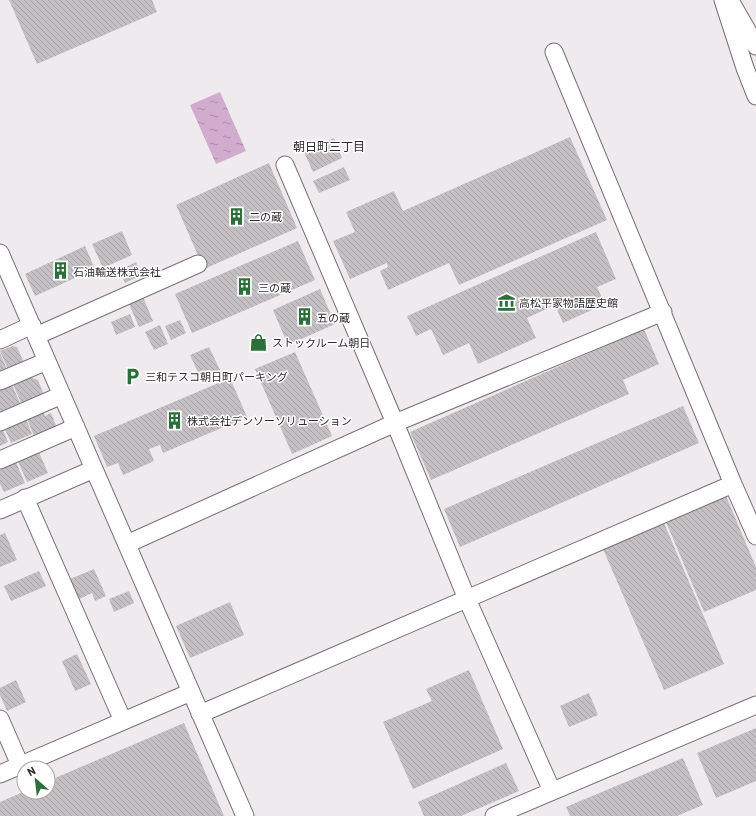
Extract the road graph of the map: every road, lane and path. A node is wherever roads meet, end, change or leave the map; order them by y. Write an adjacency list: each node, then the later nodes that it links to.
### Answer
1 (723, 0): 5 (street)
2 (730, 0): 3 (street)
3 (756, 46)
4 (554, 52): 9 (street)
5 (756, 96)
6 (285, 165): 16 (street)
7 (0, 253): 10 (street)
8 (198, 264): 10 (street)
9 (663, 312): 16 (street); 20 (street)
10 (34, 330): 11 (street); 12 (street)
11 (0, 340)
12 (47, 361): 13 (street); 14 (street)
13 (0, 381)
14 (62, 395): 15 (street); 17 (street)
15 (0, 422)
16 (395, 423): 24 (street); 25 (street)
17 (76, 427): 18 (street); 19 (street)
18 (0, 460)
19 (94, 469): 21 (street); 24 (street)
20 (733, 484): 23 (street); 25 (street)
21 (25, 498): 22 (street); 30 (street)
22 (0, 510)
23 (756, 536)
24 (127, 544): 26 (street)
25 (467, 599): 28 (street); 35 (street)
26 (191, 692): 28 (street); 30 (street)
27 (756, 705): 35 (street)
28 (200, 714): 36 (street)
29 (0, 719): 31 (street)
30 (123, 721): 32 (street)
31 (18, 760)
32 (32, 760)
33 (16, 767): 34 (street)
34 (0, 774)
35 (552, 791): 37 (street)
36 (245, 816)
37 (494, 816)

